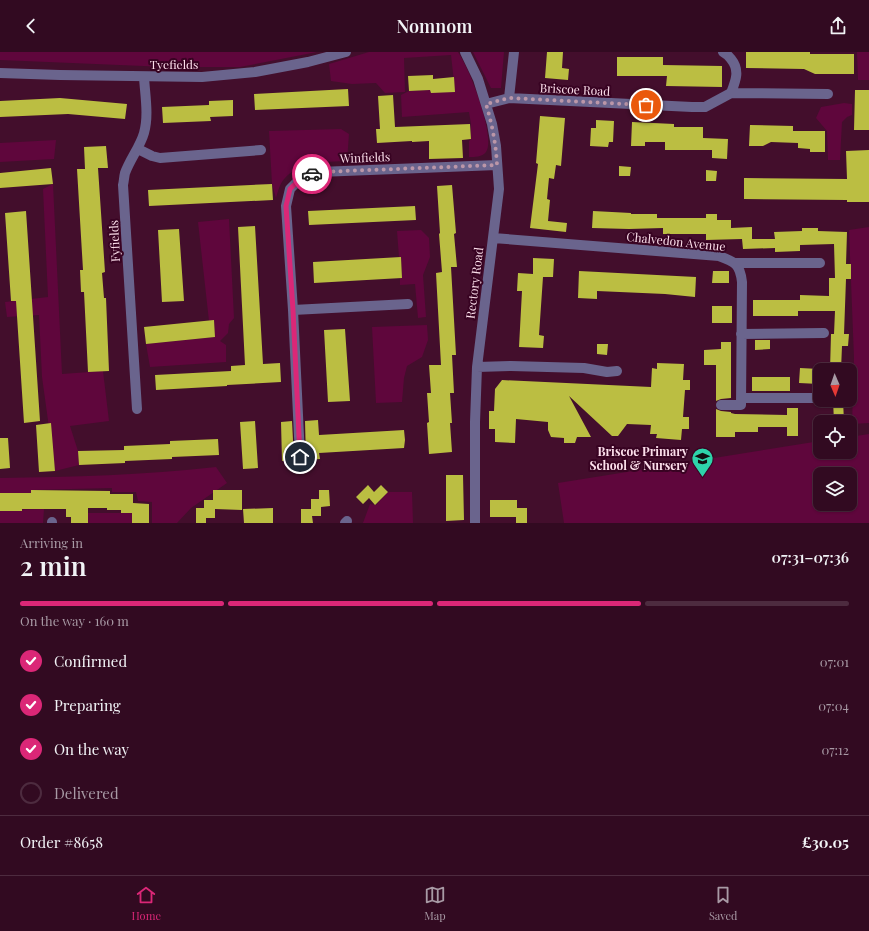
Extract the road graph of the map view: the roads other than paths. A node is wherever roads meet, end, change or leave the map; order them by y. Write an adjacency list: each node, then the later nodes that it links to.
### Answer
1 (346, 52): 6 (street, Tyefields)
2 (465, 52): 10 (street, Rectory Road)
3 (514, 52): 9 (street)
4 (723, 52): 7 (street)
5 (0, 73): 6 (street, Tyefields)
6 (144, 76): 11 (street, Fyfields)
7 (731, 93): 8 (street, Briscoe Road); 9 (street, Briscoe Road)
8 (828, 94)
9 (509, 98): 10 (street, Briscoe Road)
10 (486, 104): 13 (street, Rectory Road)
11 (138, 149): 12 (street); 26 (street, Fyfields)
12 (261, 150)
13 (497, 165): 14 (street, Rectory Road); 18 (street, Winfields)
14 (493, 238): 15 (street, Chalvedon Avenue); 21 (street, Rectory Road)
15 (736, 263): 16 (street); 20 (street, Chalvedon Avenue)
16 (820, 263)
17 (408, 304): 18 (street)
18 (293, 310): 27 (street, Winfields)
19 (824, 333): 20 (street)
20 (741, 334): 24 (street, Chalvedon Avenue)
21 (477, 367): 22 (street); 28 (street, Rectory Road)
22 (617, 371)
23 (813, 398): 24 (street)
24 (741, 402): 25 (street)
25 (721, 405)
26 (137, 409)
27 (300, 457)
28 (474, 523)

